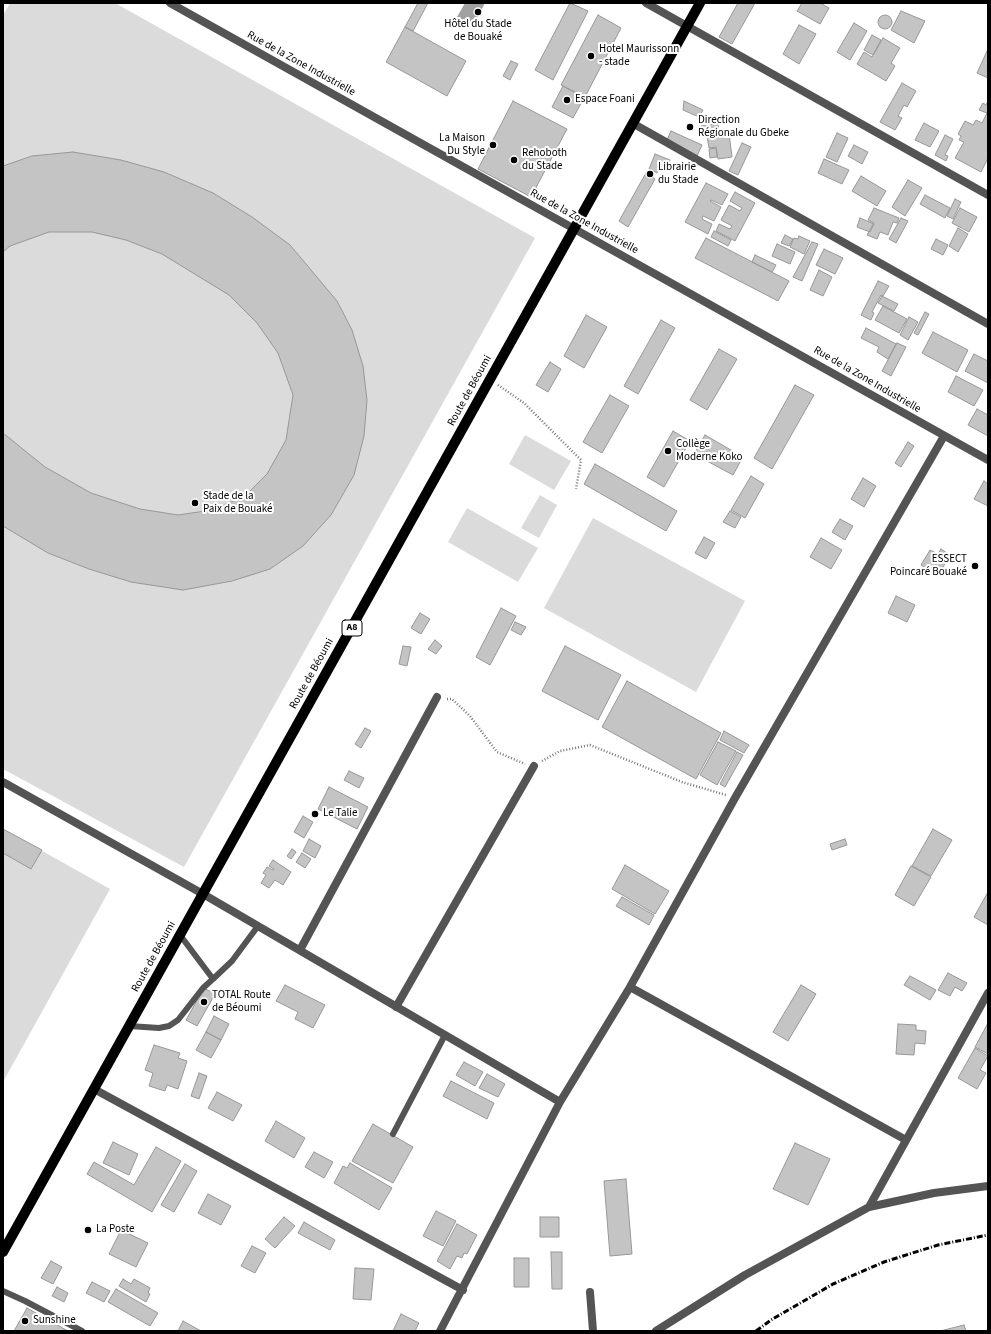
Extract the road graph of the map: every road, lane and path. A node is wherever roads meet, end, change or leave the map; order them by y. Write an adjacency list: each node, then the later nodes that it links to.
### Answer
1 (170, 3): 7 (street, Rue de la Zone Industrielle)
2 (646, 3): 4 (street)
3 (700, 3): 4 (main road, Route de Béoumi / A8)
4 (687, 26): 5 (main road, Route de Béoumi / A8); 6 (street)
5 (634, 124): 7 (main road, Route de Béoumi / A8); 8 (street)
6 (988, 195)
7 (574, 229): 9 (main road, Route de Béoumi / A8); 10 (street, Rue de la Zone Industrielle)
8 (988, 324)
9 (490, 380): 12 (path); 17 (main road, Route de Béoumi / A8)
10 (944, 436): 11 (street, Rue de la Zone Industrielle); 16 (street)
11 (988, 460)
12 (576, 489)
13 (437, 698): 14 (path); 20 (street)
14 (534, 766): 16 (path); 24 (street)
15 (3, 782): 17 (street)
16 (734, 798): 22 (street)
17 (203, 894): 18 (street); 19 (main road, Route de Béoumi / A8)
18 (258, 926): 20 (street); 21 (lane)
19 (180, 935): 21 (lane); 25 (main road, Route de Béoumi / A8)
20 (300, 950): 24 (street)
21 (213, 979): 25 (lane)
22 (630, 987): 28 (street); 30 (street)
23 (988, 993): 30 (street)
24 (396, 1007): 26 (street)
25 (129, 1026): 27 (main road, Route de Béoumi / A8)
26 (445, 1035): 28 (street); 29 (lane)
27 (94, 1089): 33 (main road, Route de Béoumi / A8); 34 (street)
28 (560, 1102): 34 (street)
29 (393, 1134)
30 (906, 1140): 32 (street)
31 (988, 1186): 32 (street)
32 (869, 1207): 40 (street)
33 (3, 1252)
34 (463, 1290): 38 (street)
35 (3, 1291): 37 (lane)
36 (590, 1292): 39 (street)
37 (82, 1331)
38 (440, 1331)
39 (593, 1331)
40 (656, 1331)

